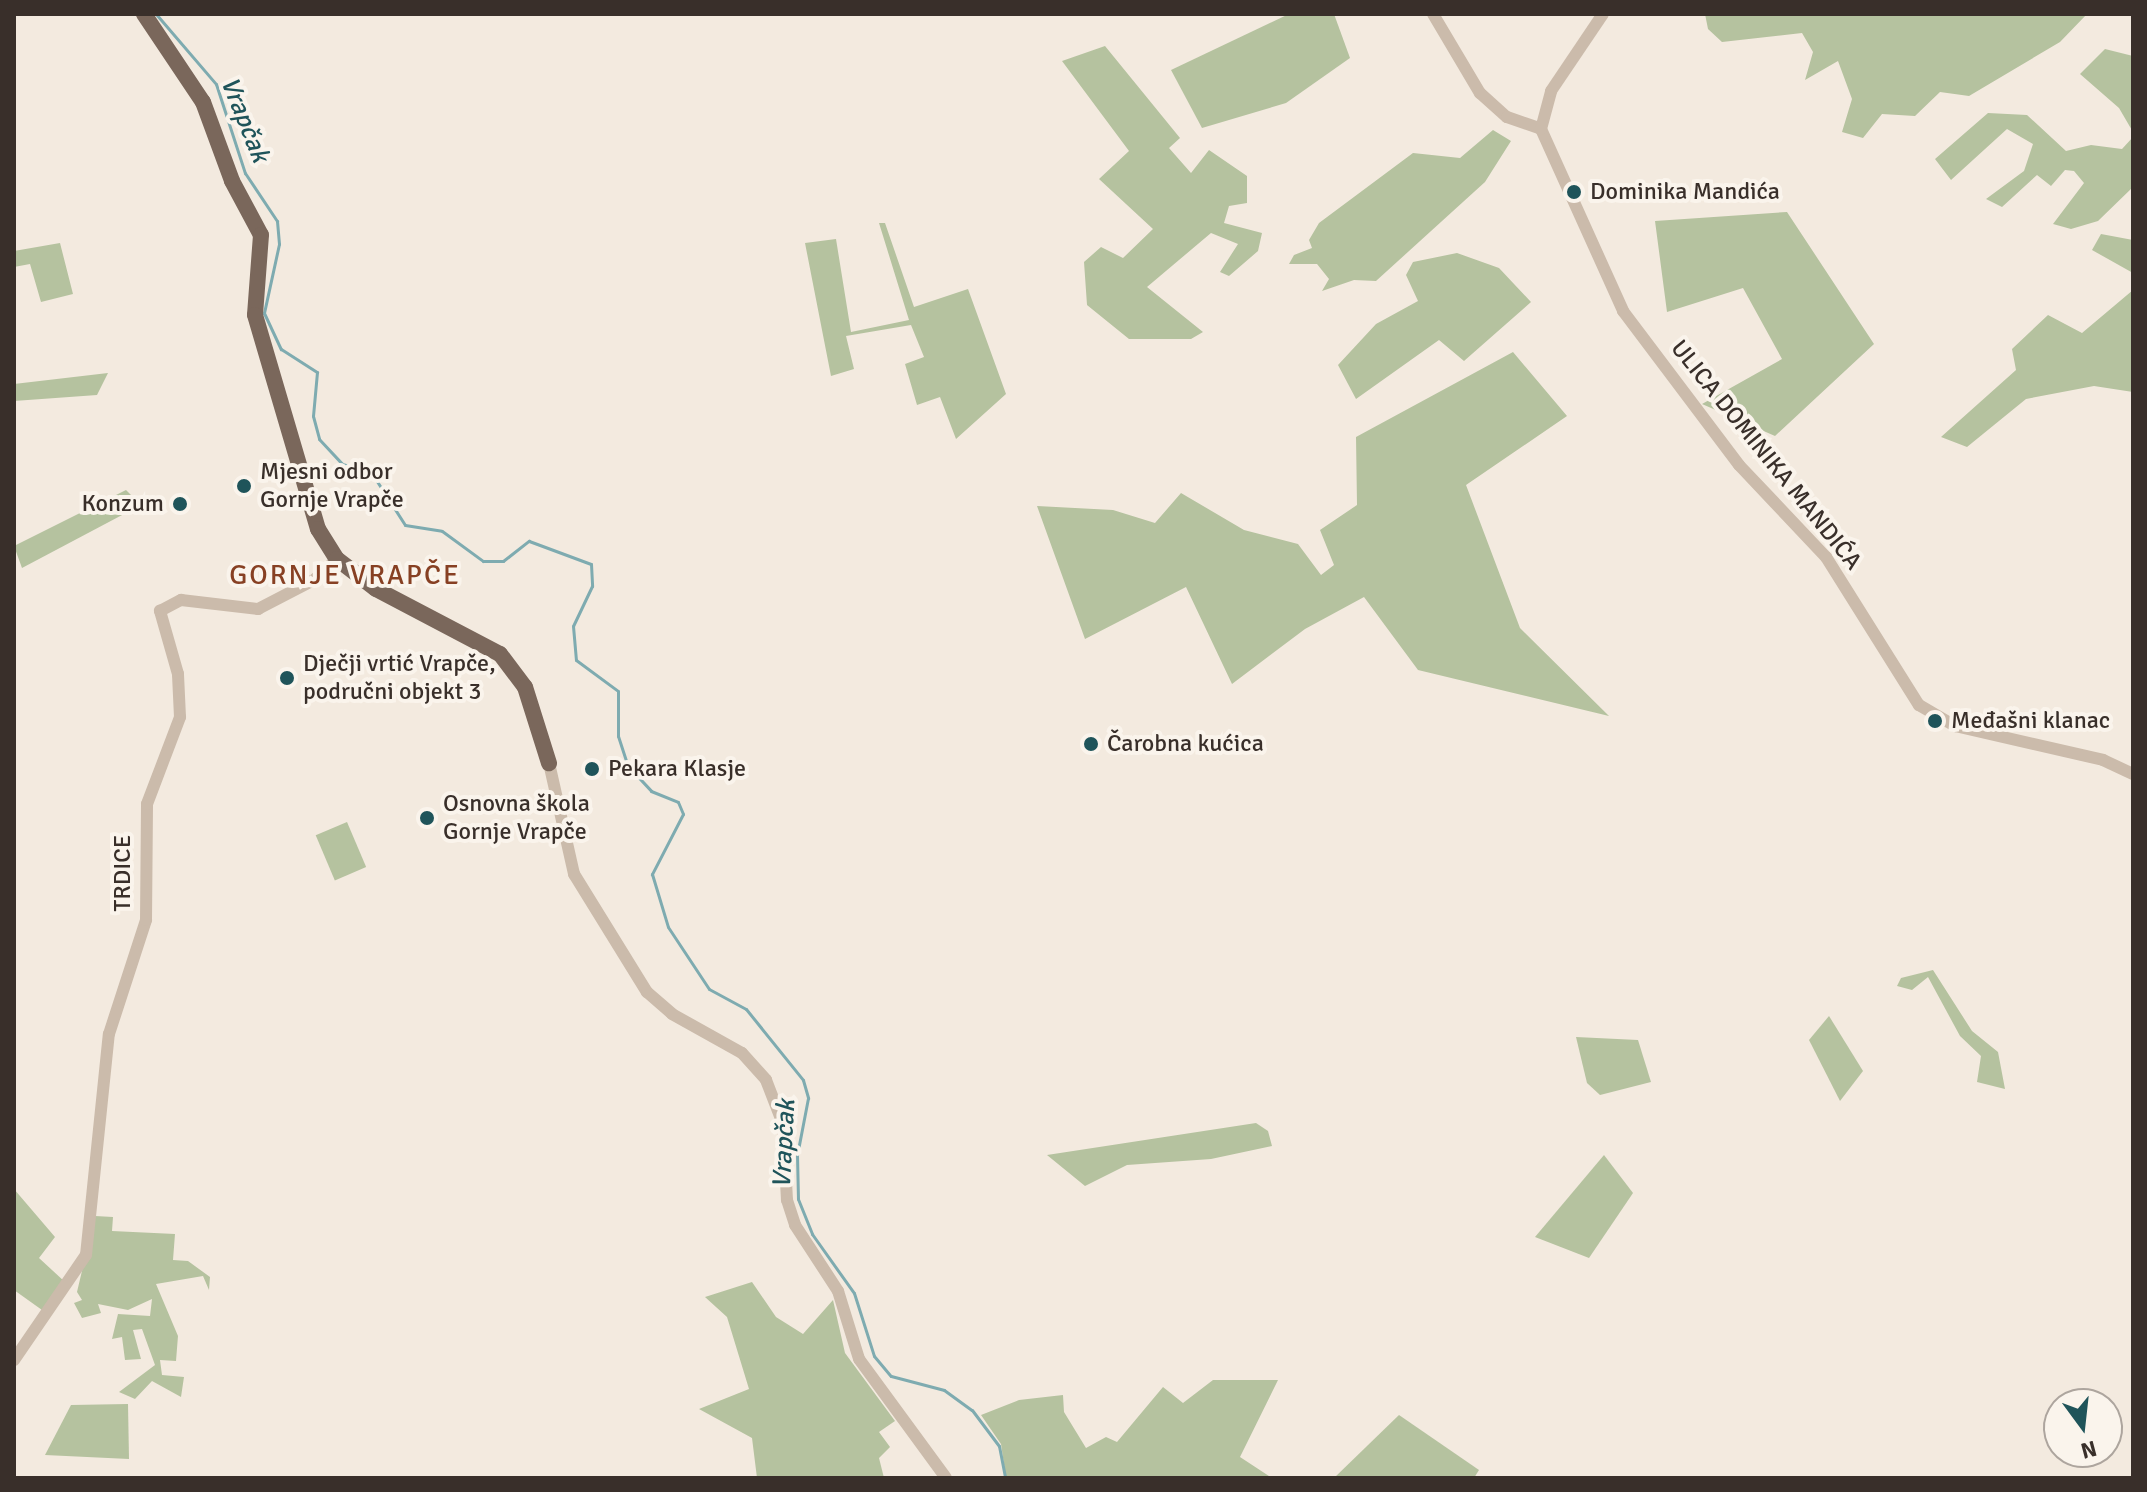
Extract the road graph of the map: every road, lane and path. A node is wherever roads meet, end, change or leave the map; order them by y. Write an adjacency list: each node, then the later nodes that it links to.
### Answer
1 (144, 14): 5 (main road)
2 (1433, 14): 4 (street)
3 (1603, 14): 4 (street)
4 (1541, 129): 7 (street, ULICA DOMINIKA MANDIĆA)
5 (337, 559): 6 (main road); 8 (street, TRDICE)
6 (549, 763): 9 (street)
7 (2133, 774)
8 (14, 1360)
9 (946, 1478)

